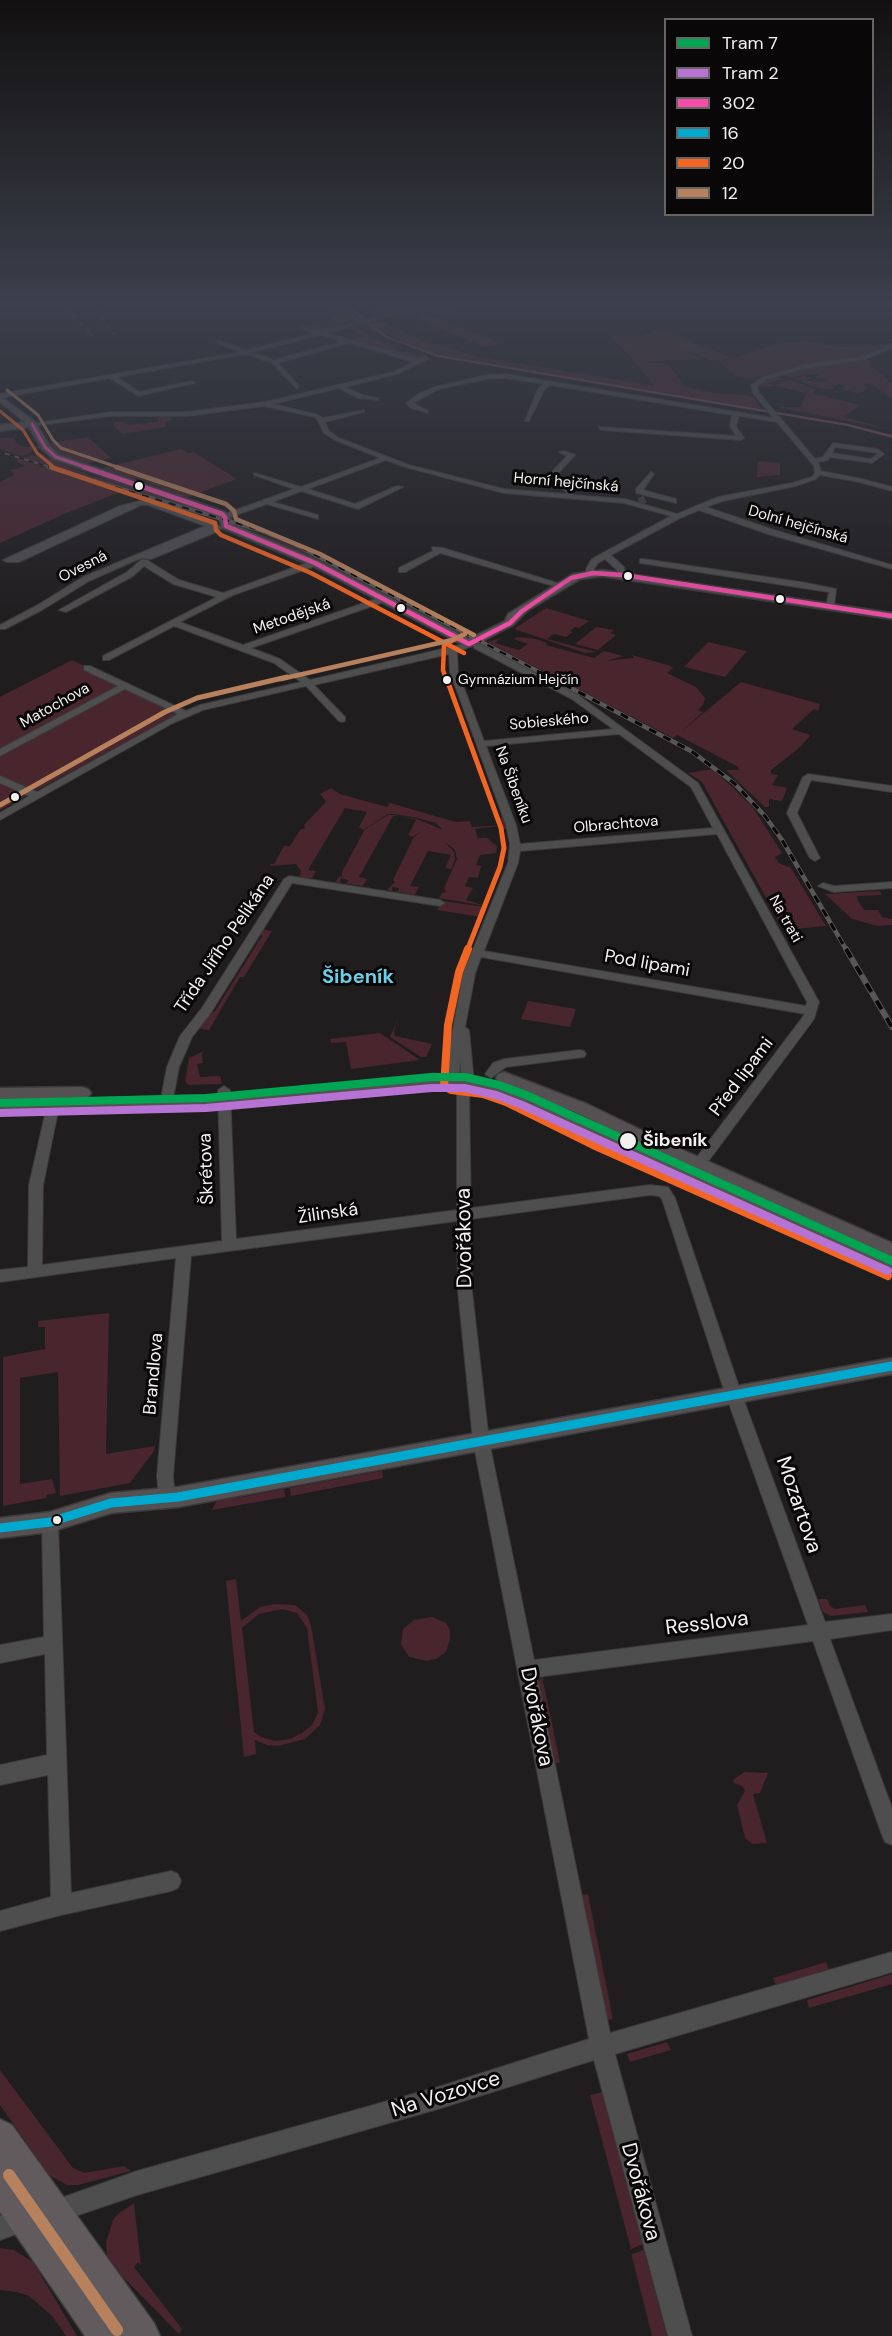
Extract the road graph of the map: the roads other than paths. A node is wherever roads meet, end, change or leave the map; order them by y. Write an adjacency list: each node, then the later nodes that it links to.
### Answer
1 (19, 413): 12 (main road, Na trati)
2 (195, 413): 12 (street)
3 (310, 413): 11 (street)
4 (354, 413): 11 (street)
5 (530, 413): 10 (street)
6 (729, 413): 8 (street)
7 (774, 413): 9 (street)
8 (735, 414): 9 (street); 14 (street)
9 (778, 418): 20 (street)
10 (527, 420)
11 (321, 421): 19 (street, Horní hejčínská)
12 (32, 424): 13 (main road); 34 (main road, Na trati)
13 (0, 428)
14 (601, 428)
15 (868, 441): 16 (street)
16 (861, 449): 18 (street); 18 (street)
17 (562, 452): 27 (street)
18 (829, 455): 20 (street)
19 (383, 459): 25 (street, Ovesná); 27 (street, Horní hejčínská)
20 (814, 462): 21 (street)
21 (818, 473): 26 (street); 31 (street)
22 (256, 474): 25 (street)
23 (651, 474): 28 (street)
24 (399, 487): 25 (street)
25 (300, 489): 30 (street, Ovesná)
26 (892, 489)
27 (569, 497): 28 (street, Horní hejčínská)
28 (643, 500): 29 (street); 32 (street, Horní hejčínská)
29 (673, 501)
30 (267, 502): 33 (street); 34 (street, Ovesná)
31 (698, 507): 32 (street); 40 (street, Dolní hejčínská)
32 (677, 516): 35 (street)
33 (315, 517)
34 (218, 524): 36 (street, Ovesná); 37 (street); 38 (main road, Na trati)
35 (604, 556): 43 (street); 44 (street)
36 (144, 557): 48 (street); 54 (street, Ovesná); 57 (street, Ovesná)
37 (3, 563)
38 (315, 563): 50 (street); 52 (main road, Na trati)
39 (641, 566): 42 (street); 44 (main road); 47 (main road)
40 (892, 567)
41 (402, 570): 46 (street)
42 (705, 570): 45 (street); 47 (street)
43 (591, 573): 44 (main road); 46 (main road)
44 (623, 575)
45 (770, 579): 51 (street); 53 (street)
46 (560, 585): 58 (main road)
47 (698, 586): 51 (main road)
48 (194, 587): 49 (street); 50 (street)
49 (181, 593)
50 (224, 596): 56 (street)
51 (762, 596): 53 (main road)
52 (384, 599): 58 (main road, Na trati); 59 (street, Metodějská)
53 (830, 606): 55 (main road)
54 (63, 610)
55 (892, 615)
56 (174, 623): 59 (street); 61 (street)
57 (2, 627)
58 (473, 645): 60 (street); 67 (street, Na trati)
59 (244, 648): 63 (street)
60 (453, 651): 63 (street); 68 (street, Na Šibeníku)
61 (106, 658)
62 (87, 668): 64 (street)
63 (308, 683): 65 (street); 66 (street)
64 (125, 686): 65 (street); 69 (street, Matochova)
65 (185, 714): 72 (street)
66 (342, 719)
67 (621, 731): 68 (street, Sobieského); 74 (street, Na trati)
68 (481, 744): 75 (street, Na Šibeníku)
69 (0, 753)
70 (0, 779): 72 (street)
71 (892, 789): 76 (street)
72 (37, 796): 73 (street)
73 (0, 817)
74 (719, 831): 75 (street, Olbrachtova); 81 (street, Na trati)
75 (515, 848): 80 (street, Na Šibeníku)
76 (814, 858)
77 (892, 885): 78 (street)
78 (823, 886)
79 (440, 903): 89 (street, Třída Jiřího Pelikána)
80 (476, 953): 81 (street, Pod lipami); 82 (street, Na Šibeníku)
81 (812, 1011): 92 (street, Před lipami)
82 (461, 1019): 85 (street, Dvořákova)
83 (580, 1054): 84 (street)
84 (491, 1074): 85 (main road); 92 (main road)
85 (461, 1078): 88 (main road); 94 (street, Dvořákova); 99 (main road)
86 (0, 1089): 90 (main road)
87 (0, 1094): 90 (main road)
88 (224, 1096): 89 (main road); 95 (street, Škrétova)
89 (167, 1098): 90 (main road)
90 (50, 1106): 91 (main road); 98 (street)
91 (0, 1107)
92 (699, 1164): 96 (main road)
93 (662, 1190): 94 (street, Žilinská); 102 (street, Mozartova)
94 (464, 1215): 95 (street, Žilinská); 103 (street, Dvořákova)
95 (229, 1247): 97 (street, Žilinská)
96 (892, 1251)
97 (184, 1253): 98 (street, Žilinská); 104 (street, Brandlova)
98 (35, 1266): 100 (street, Žilinská)
99 (892, 1266)
100 (0, 1276)
101 (892, 1366): 102 (main road)
102 (735, 1395): 103 (main road); 108 (street, Mozartova)
103 (481, 1441): 104 (main road); 111 (street, Dvořákova)
104 (167, 1498): 105 (main road)
105 (50, 1522): 106 (main road); 109 (street)
106 (0, 1528)
107 (892, 1622): 108 (street, Resslova)
108 (819, 1632): 111 (street, Resslova); 114 (street, Mozartova)
109 (53, 1644): 110 (street); 112 (street)
110 (0, 1654)
111 (527, 1670): 119 (street, Dvořákova)
112 (57, 1763): 113 (street); 116 (street)
113 (0, 1775)
114 (892, 1835)
115 (171, 1881): 116 (street)
116 (62, 1905): 117 (street)
117 (0, 1921)
118 (892, 1962): 119 (street, Na Vozovce)
119 (602, 2048): 122 (street, Na Vozovce); 125 (street, Dvořákova)
120 (0, 2137): 122 (main road)
121 (0, 2181): 122 (main road)
122 (27, 2220): 123 (main road); 124 (main road)
123 (108, 2336)
124 (141, 2336)
125 (680, 2336)

